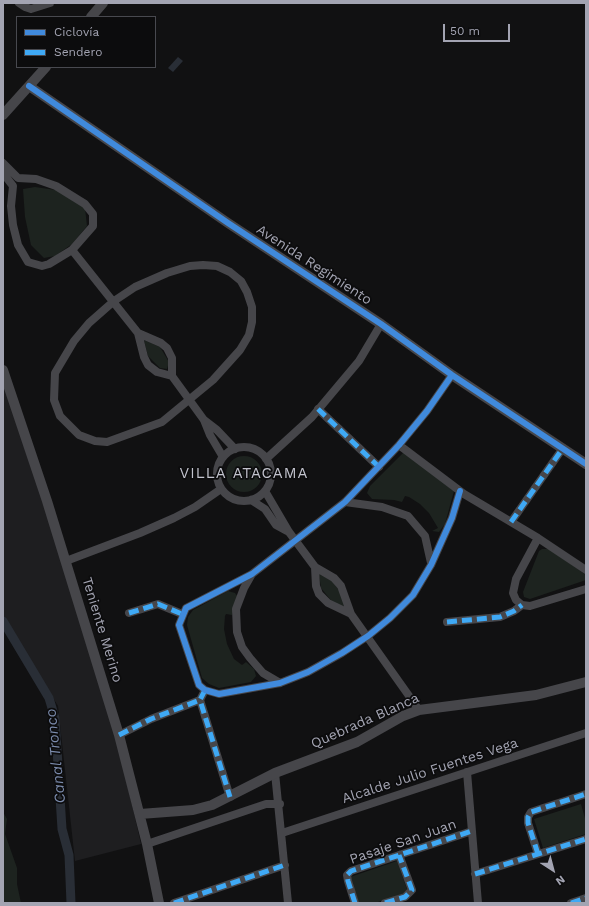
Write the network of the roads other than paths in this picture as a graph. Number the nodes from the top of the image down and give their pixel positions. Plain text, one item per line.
1 (19, 3) edge
2 (50, 3) edge
3 (103, 3) edge
4 (91, 16) edge
5 (45, 68) edge
6 (29, 86) junction
7 (3, 115) edge
8 (3, 163) edge
9 (3, 173) edge
10 (21, 179) junction
11 (13, 186) junction
12 (72, 250) junction
13 (114, 301) junction
14 (381, 324) junction
15 (138, 333) junction
16 (3, 370) edge
17 (452, 375) junction
18 (172, 376) junction
19 (190, 400) junction
20 (318, 410) junction
21 (204, 420) junction
22 (399, 445) junction
23 (563, 448) junction
24 (236, 449) junction
25 (223, 457) junction
26 (266, 459) junction
27 (586, 464) edge
28 (379, 467) junction
29 (221, 489) junction
30 (265, 491) junction
31 (460, 492) junction
32 (250, 500) junction
33 (345, 502) junction
34 (511, 522) junction
35 (289, 532) junction
36 (538, 538) junction
37 (296, 540) junction
38 (66, 561) junction
39 (432, 565) junction
40 (316, 567) junction
41 (586, 570) edge
42 (252, 574) junction
43 (586, 589) edge
44 (522, 605) junction
45 (129, 613) dead end
46 (182, 614) junction
47 (350, 614) junction
48 (447, 622) dead end
49 (368, 636) junction
50 (586, 682) edge
51 (280, 683) junction
52 (205, 690) junction
53 (200, 700) junction
54 (420, 710) junction
55 (119, 734) junction
56 (586, 734) edge
57 (466, 772) junction
58 (275, 773) junction
59 (586, 794) edge
60 (230, 797) junction
61 (280, 804) junction
62 (140, 814) junction
63 (472, 831) junction
64 (282, 833) junction
65 (586, 839) edge
66 (147, 844) junction
67 (538, 854) junction
68 (399, 855) junction
69 (285, 865) junction
70 (475, 874) junction
71 (586, 898) edge
72 (159, 903) edge
73 (174, 903) edge
74 (288, 903) edge
75 (355, 903) edge
76 (385, 903) edge
77 (478, 903) edge
78 (571, 903) edge

1 - 2 street
3 - 4 street
5 - 6 street
6 - 7 street
6 - 14 street, Avenida Regimiento
8 - 10 street
9 - 11 street
10 - 11 street
10 - 12 street
11 - 12 street
12 - 13 street
13 - 15 street
13 - 19 street
13 - 19 street
14 - 17 street, Avenida Regimiento
14 - 20 street
15 - 18 street
15 - 18 street
16 - 38 street, Teniente Merino
17 - 22 street
17 - 23 street, Avenida Regimiento
18 - 19 street
19 - 21 street
20 - 26 street
20 - 28 street
21 - 24 street
21 - 25 street
22 - 28 street
22 - 31 street
23 - 27 street, Avenida Regimiento
23 - 34 street
24 - 25 street
24 - 26 street
25 - 29 street
26 - 30 street
28 - 33 street
29 - 32 street
29 - 38 street
30 - 32 street
30 - 35 street
31 - 34 street
31 - 39 street
32 - 35 street
33 - 37 street
33 - 39 street
34 - 36 street
35 - 37 street
36 - 41 street
36 - 44 street
37 - 40 street
37 - 42 street
38 - 55 street, Teniente Merino
39 - 49 street
40 - 47 street
40 - 47 street
42 - 46 street
42 - 51 street
43 - 44 street
44 - 48 street
45 - 46 street
46 - 52 street
47 - 49 street
49 - 51 street
49 - 54 street
50 - 54 street, Quebrada Blanca
51 - 52 street
52 - 53 street
53 - 55 street
53 - 60 street
54 - 58 street, Quebrada Blanca
55 - 62 street, Teniente Merino
56 - 57 street, Alcalde Julio Fuentes Vega
57 - 63 street
57 - 64 street, Alcalde Julio Fuentes Vega
58 - 60 street, Quebrada Blanca
58 - 61 street
59 - 67 street
60 - 62 street, Quebrada Blanca
61 - 64 street
61 - 66 street
62 - 66 street, Teniente Merino
63 - 68 street, Pasaje San Juan
63 - 70 street
64 - 69 street
65 - 67 street
66 - 72 street, Teniente Merino
67 - 70 street
68 - 75 street, Pasaje San Juan
68 - 76 street
69 - 73 street
69 - 74 street
70 - 77 street
71 - 78 street

